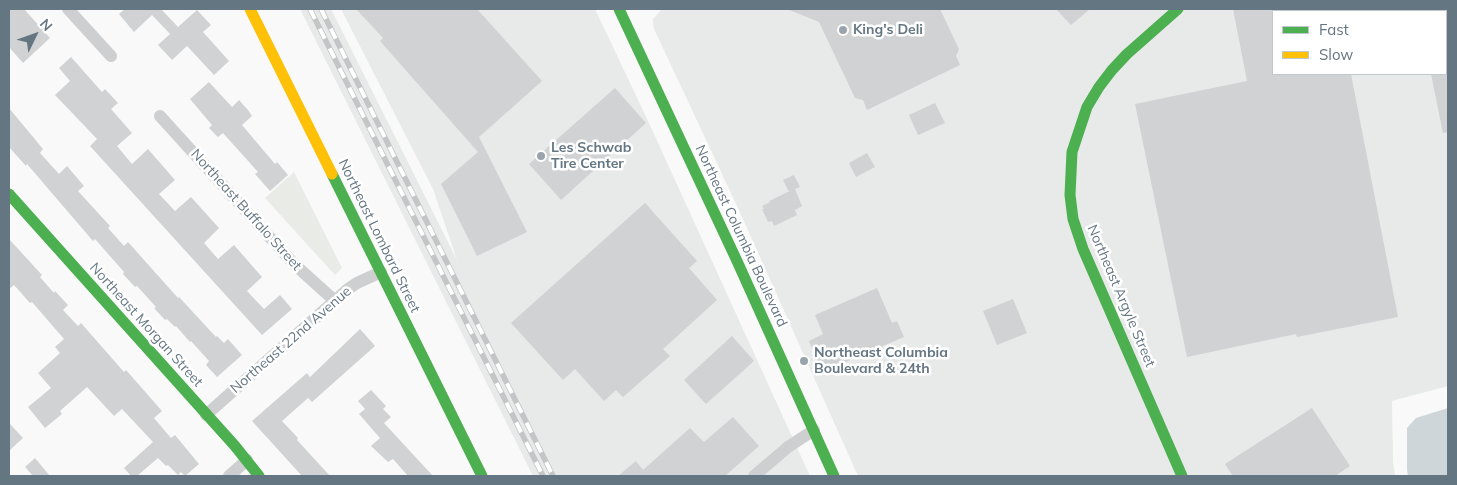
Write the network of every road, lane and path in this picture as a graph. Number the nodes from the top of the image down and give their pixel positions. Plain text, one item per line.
1 (68, 9) edge
2 (250, 9) edge
3 (621, 9) edge
4 (1178, 9) edge
5 (111, 56) dead end
6 (160, 116) dead end
7 (9, 194) edge
8 (381, 272) junction
9 (335, 301) junction
10 (206, 415) junction
11 (814, 430) junction
12 (247, 460) junction
13 (229, 476) edge
14 (259, 476) edge
15 (482, 476) edge
16 (754, 476) edge
17 (834, 476) edge
18 (1182, 476) edge

1 - 5 street
2 - 8 main road, Northeast Lombard Street
3 - 11 main road, Northeast Columbia Boulevard
4 - 18 main road, Northeast Argyle Street
6 - 9 street, Northeast Buffalo Street
7 - 10 main road, Northeast Morgan Street
8 - 9 street, Northeast 22nd Avenue
8 - 15 main road, Northeast Lombard Street
9 - 10 street, Northeast 22nd Avenue
10 - 12 main road, Northeast Morgan Street
11 - 16 street
11 - 17 main road, Northeast Columbia Boulevard
12 - 13 street
12 - 14 main road, Northeast Morgan Street

